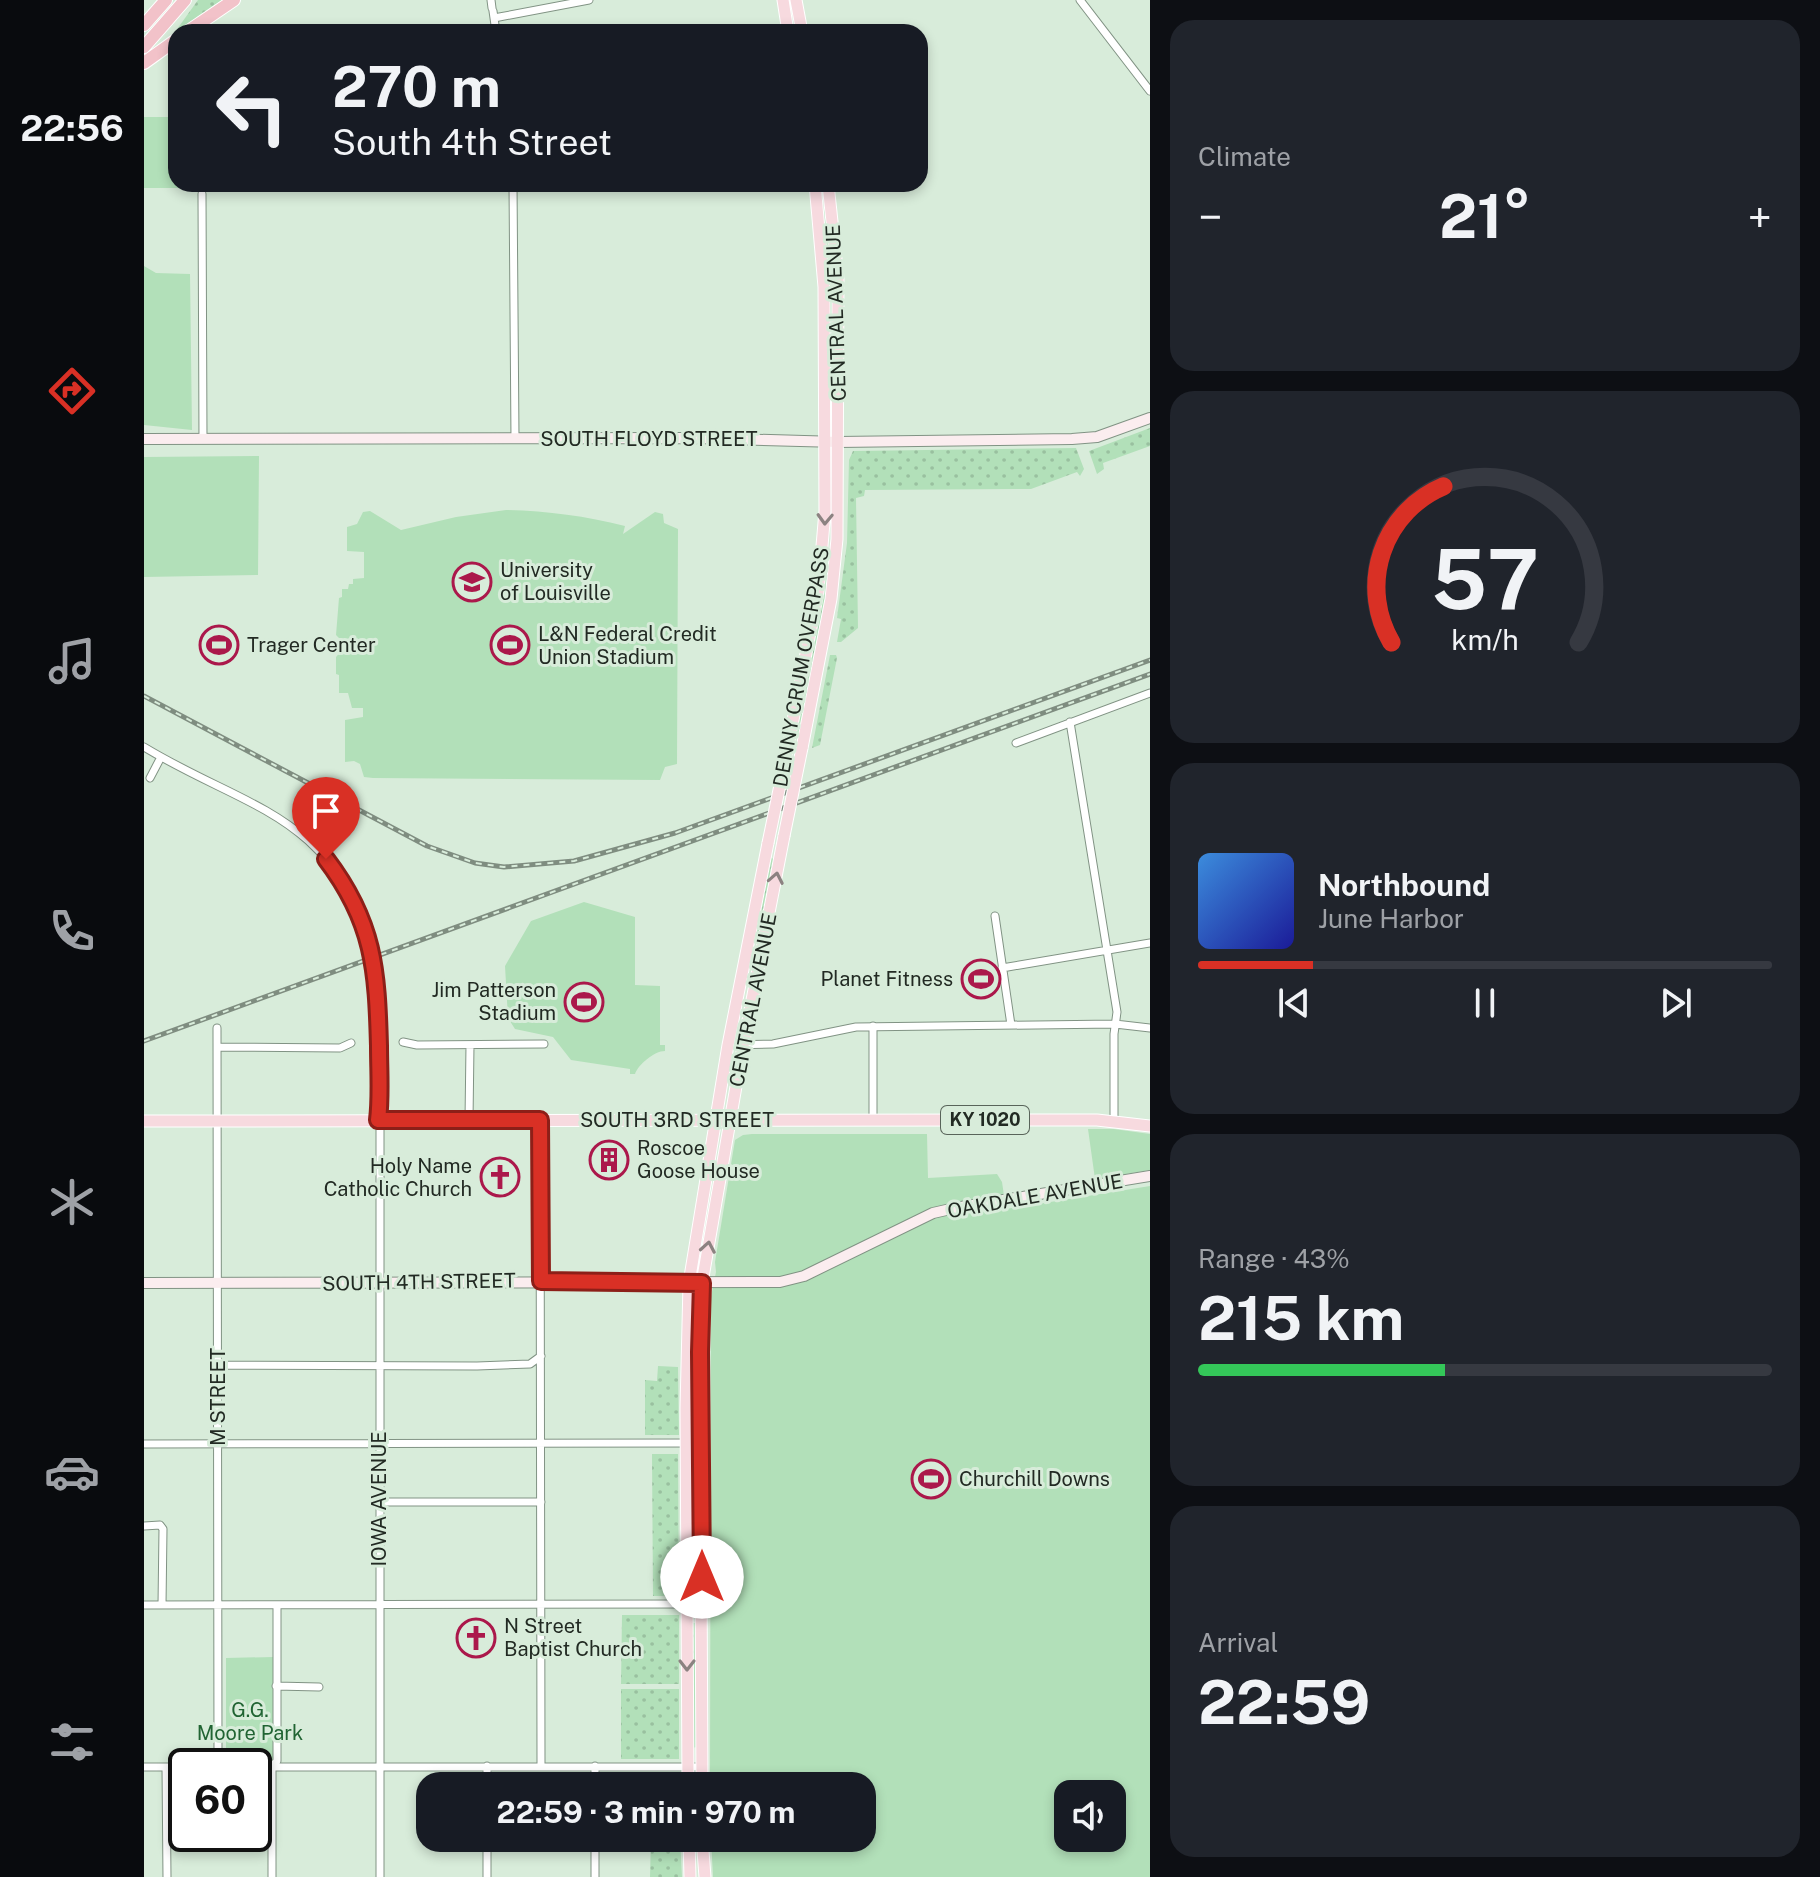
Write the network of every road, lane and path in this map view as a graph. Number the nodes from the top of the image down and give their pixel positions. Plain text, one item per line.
1 (166, 0) edge
2 (185, 0) edge
3 (234, 0) edge
4 (589, 0) edge
5 (783, 0) edge
6 (796, 0) edge
7 (1080, 0) edge
8 (492, 9) edge
9 (148, 21) edge
10 (199, 24) edge
11 (787, 24) edge
12 (800, 24) edge
13 (168, 44) edge
14 (148, 55) edge
15 (1150, 91) edge
16 (513, 192) edge
17 (816, 192) edge
18 (829, 192) edge
19 (202, 194) dead end
20 (1150, 418) edge
21 (515, 438) junction
22 (144, 439) edge
23 (203, 439) junction
24 (825, 441) junction
25 (838, 442) junction
26 (1150, 693) edge
27 (1070, 722) junction
28 (1016, 743) dead end
29 (144, 747) edge
30 (161, 757) junction
31 (150, 778) dead end
32 (784, 836) joint
33 (768, 843) joint
34 (995, 916) dead end
35 (1150, 943) edge
36 (1106, 951) junction
37 (1002, 968) junction
38 (1115, 1024) junction
39 (1011, 1025) junction
40 (873, 1026) junction
41 (217, 1028) dead end
42 (1150, 1028) edge
43 (403, 1042) dead end
44 (351, 1043) dead end
45 (544, 1044) dead end
46 (470, 1045) junction
47 (728, 1045) junction
48 (743, 1046) junction
49 (217, 1047) junction
50 (730, 1119) junction
51 (378, 1120) junction
52 (469, 1120) junction
53 (540, 1120) junction
54 (715, 1120) junction
55 (873, 1120) junction
56 (144, 1121) edge
57 (217, 1121) junction
58 (1114, 1121) junction
59 (1150, 1126) edge
60 (1150, 1176) edge
61 (541, 1281) junction
62 (790, 1281) joint
63 (379, 1282) junction
64 (144, 1283) edge
65 (218, 1283) junction
66 (689, 1283) junction
67 (702, 1283) junction
68 (541, 1356) junction
69 (217, 1365) junction
70 (378, 1365) junction
71 (379, 1443) junction
72 (540, 1443) junction
73 (686, 1443) junction
74 (701, 1443) junction
75 (144, 1444) edge
76 (218, 1444) junction
77 (379, 1502) junction
78 (541, 1502) junction
79 (144, 1526) edge
80 (379, 1604) junction
81 (541, 1604) junction
82 (687, 1604) junction
83 (702, 1604) junction
84 (144, 1605) edge
85 (162, 1605) junction
86 (218, 1605) junction
87 (277, 1605) junction
88 (276, 1686) junction
89 (319, 1687) dead end
90 (218, 1748) edge
91 (272, 1766) joint
92 (380, 1766) junction
93 (487, 1766) junction
94 (541, 1766) junction
95 (595, 1766) junction
96 (687, 1766) junction
97 (144, 1767) edge
98 (166, 1767) joint
99 (702, 1767) junction
100 (487, 1772) edge
101 (595, 1772) edge
102 (687, 1772) edge
103 (702, 1772) edge
104 (272, 1852) edge
105 (487, 1852) edge
106 (595, 1852) edge
107 (689, 1852) edge
108 (703, 1852) edge
109 (167, 1877) edge
110 (272, 1877) edge
111 (380, 1877) edge
112 (487, 1877) edge
113 (595, 1877) edge
114 (690, 1877) edge
115 (705, 1877) edge

1 - 9 highway
2 - 14 highway
3 - 10 highway
4 - 8 street
5 - 11 main road
6 - 12 main road
7 - 15 street
13 - 14 highway
16 - 21 street
17 - 24 main road, CENTRAL AVENUE
18 - 25 main road, CENTRAL AVENUE
19 - 23 street
20 - 25 main road, SOUTH FLOYD STREET
21 - 23 main road, SOUTH FLOYD STREET
21 - 24 main road, SOUTH FLOYD STREET
22 - 23 main road, SOUTH FLOYD STREET
24 - 25 main road, SOUTH FLOYD STREET
24 -> 33 main road, DENNY CRUM OVERPASS, bridge
25 - 32 main road, DENNY CRUM OVERPASS, bridge
26 - 27 street
27 - 28 street
27 - 36 street
29 - 30 street, IOWA AVENUE
30 - 31 street
30 - 51 street, IOWA AVENUE, bridge
48 -> 32 main road, CENTRAL AVENUE
33 - 47 main road, CENTRAL AVENUE
34 - 37 street
35 - 36 street
36 - 37 street
36 - 38 street
37 - 39 street
38 - 39 street
38 - 42 street
38 - 58 street
39 - 40 street
40 - 48 street
40 - 55 street
41 - 49 street, M STREET
43 - 46 street
44 - 49 street
45 - 46 street
46 - 52 street
47 - 48 street
47 - 54 main road, CENTRAL AVENUE
48 - 50 main road, CENTRAL AVENUE
49 - 57 street, M STREET
50 - 54 main road, SOUTH 3RD STREET / KY 1020
50 - 55 main road, SOUTH 3RD STREET / KY 1020
67 -> 50 main road, CENTRAL AVENUE
51 - 52 main road, SOUTH 3RD STREET / KY 1020
51 - 57 main road, SOUTH 3RD STREET / KY 1020
51 - 63 street, IOWA AVENUE
52 - 53 main road, SOUTH 3RD STREET / KY 1020
53 - 54 main road, SOUTH 3RD STREET / KY 1020
53 - 61 street
54 - 66 main road, CENTRAL AVENUE
55 - 58 main road, SOUTH 3RD STREET / KY 1020
56 - 57 main road, SOUTH 3RD STREET / KY 1020
57 - 65 street, M STREET
58 - 59 main road, KY 1020
60 - 62 main road, OAKDALE AVENUE
61 - 63 main road, SOUTH 4TH STREET
61 - 66 main road, SOUTH 4TH STREET
61 - 68 street
62 - 67 main road, SOUTH 4TH STREET
63 - 65 main road, SOUTH 4TH STREET
63 - 70 street, IOWA AVENUE
64 - 65 main road, SOUTH 4TH STREET
65 - 69 street, M STREET
66 - 67 main road, SOUTH 4TH STREET
66 - 73 main road, CENTRAL AVENUE
67 - 74 main road, CENTRAL AVENUE
68 - 70 street
68 - 72 street
69 - 70 street
69 - 76 street, M STREET
70 - 71 street, IOWA AVENUE
71 - 72 street
71 - 76 street
71 - 77 street, IOWA AVENUE
72 - 73 street
72 - 78 street
73 - 74 street
73 - 82 main road, CENTRAL AVENUE
74 - 83 main road, CENTRAL AVENUE
75 - 76 street
76 - 86 street, M STREET
77 - 78 street
77 - 80 street, IOWA AVENUE
78 - 81 street
79 - 85 street
80 - 81 street
80 - 87 street
80 - 92 street, IOWA AVENUE
81 - 82 street
81 - 94 street
82 - 83 street
82 -> 96 main road, CENTRAL AVENUE
83 - 99 main road, CENTRAL AVENUE
84 - 85 street
85 - 86 street
86 - 87 street
86 - 90 street, M STREET
87 - 88 street
88 - 89 street
88 - 91 street
91 - 92 street
92 - 93 street
92 - 111 street, IOWA AVENUE
93 - 94 street
93 - 100 street
94 - 95 street
95 - 96 street
95 - 101 street
96 - 99 street
96 - 102 main road, CENTRAL AVENUE
97 - 98 street
98 - 109 street
99 - 103 main road, CENTRAL AVENUE
104 - 110 street
105 - 112 street
106 - 113 street
107 - 114 main road
108 - 115 main road

